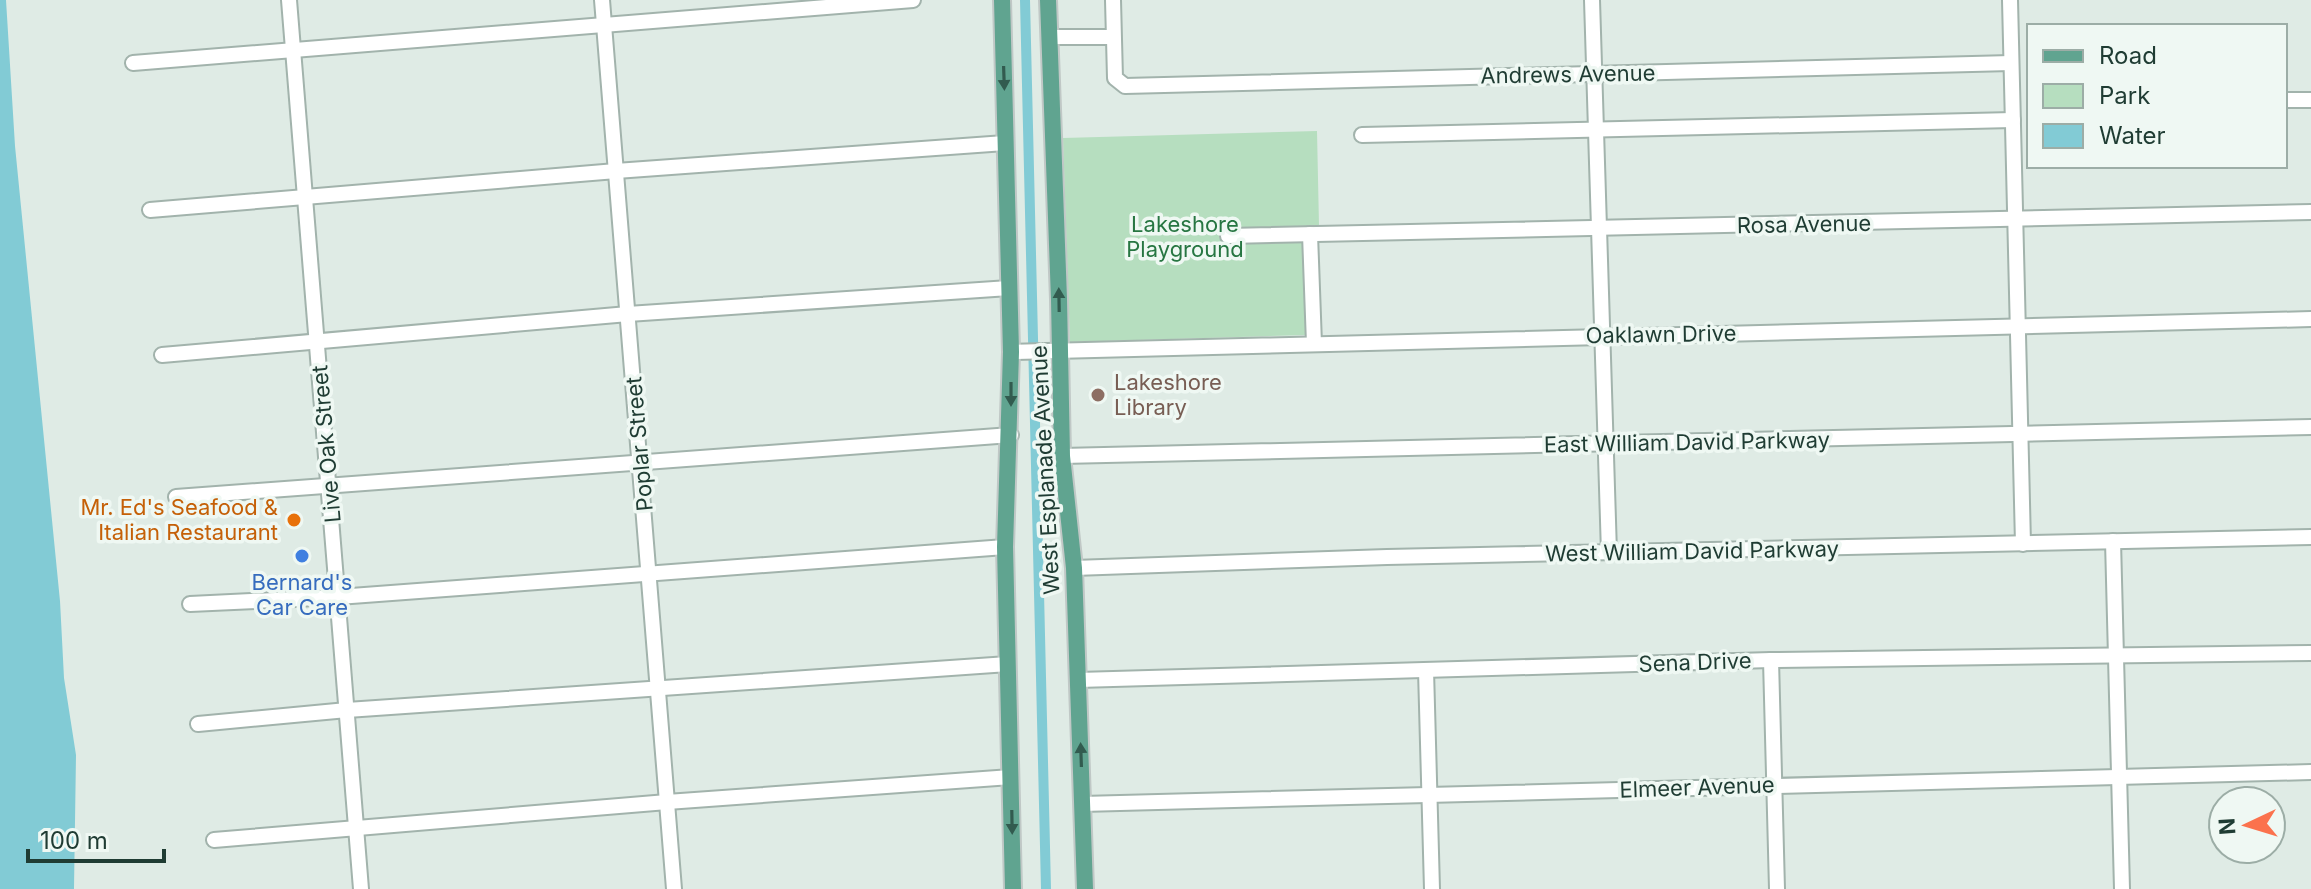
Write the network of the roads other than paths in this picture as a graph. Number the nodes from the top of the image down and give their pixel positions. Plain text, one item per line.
1 (289, 0) edge
2 (602, 0) edge
3 (913, 0) edge
4 (1002, 0) edge
5 (1048, 0) edge
6 (1113, 0) edge
7 (1592, 0) edge
8 (2010, 0) edge
9 (604, 25) junction
10 (1049, 37) junction
11 (1112, 37) junction
12 (294, 49) junction
13 (133, 63) dead end
14 (2011, 63) junction
15 (1594, 73) junction
16 (2287, 100) edge
17 (2311, 100) edge
18 (2027, 108) edge
19 (2013, 114) junction
20 (1595, 131) junction
21 (1362, 135) dead end
22 (1005, 143) junction
23 (616, 171) junction
24 (305, 197) junction
25 (150, 210) dead end
26 (2311, 212) edge
27 (2015, 219) junction
28 (1597, 229) junction
29 (1303, 234) junction
30 (1228, 236) dead end
31 (1009, 288) junction
32 (628, 314) junction
33 (2311, 319) edge
34 (2018, 326) junction
35 (1601, 336) junction
36 (317, 342) junction
37 (1314, 344) junction
38 (1054, 350) junction
39 (1016, 352) junction
40 (162, 355) dead end
41 (2311, 427) edge
42 (2020, 434) junction
43 (1011, 435) junction
44 (1605, 444) junction
45 (1062, 456) junction
46 (641, 462) junction
47 (329, 484) junction
48 (176, 497) dead end
49 (2311, 537) edge
50 (2113, 541) junction
51 (2023, 544) junction
52 (1005, 547) junction
53 (1609, 553) junction
54 (1074, 568) junction
55 (650, 573) junction
56 (338, 597) junction
57 (190, 604) dead end
58 (2311, 653) edge
59 (2116, 657) junction
60 (1771, 660) junction
61 (1008, 664) junction
62 (1426, 670) junction
63 (1078, 680) junction
64 (659, 688) junction
65 (347, 710) junction
66 (198, 724) dead end
67 (2311, 772) edge
68 (1011, 777) junction
69 (2119, 777) junction
70 (1775, 785) junction
71 (1430, 795) junction
72 (667, 802) junction
73 (1082, 804) junction
74 (356, 827) junction
75 (214, 840) dead end
76 (361, 889) edge
77 (674, 889) edge
78 (1013, 889) edge
79 (1085, 889) edge
80 (1432, 889) edge
81 (1777, 889) edge
82 (2122, 889) edge

1 - 12 street, Live Oak Street
2 - 9 street, Poplar Street
3 - 9 street
4 -> 22 main road, West Esplanade Avenue
5 - 10 main road, West Esplanade Avenue
6 - 11 street
7 - 15 street
8 - 14 street
9 - 12 street
9 - 23 street, Poplar Street
10 - 11 street
38 -> 10 main road, West Esplanade Avenue
11 - 15 street, Andrews Avenue
12 - 13 street
12 - 24 street, Live Oak Street
14 - 15 street, Andrews Avenue
14 - 19 street
15 - 20 street
16 - 17 street
18 - 19 street
19 - 20 street
19 - 27 street
20 - 21 street
20 - 28 street
22 - 23 street
22 - 31 main road, West Esplanade Avenue
23 - 24 street
23 - 32 street, Poplar Street
24 - 25 street
24 - 36 street, Live Oak Street
26 - 27 street, Rosa Avenue
27 - 28 street, Rosa Avenue
27 - 34 street
28 - 29 street, Rosa Avenue
28 - 35 street
29 - 30 street, Rosa Avenue
29 - 37 street
31 - 32 street
31 - 39 main road, West Esplanade Avenue
32 - 36 street
32 - 46 street, Poplar Street
33 - 34 street, Oaklawn Drive
34 - 35 street, Oaklawn Drive
34 - 42 street
35 - 37 street, Oaklawn Drive
35 - 44 street
36 - 40 street
36 - 47 street, Live Oak Street
37 - 38 street, Oaklawn Drive
38 - 39 street, Oaklawn Drive
38 - 45 main road, West Esplanade Avenue
39 -> 43 main road, West Esplanade Avenue
41 - 42 street, East William David Parkway
42 - 44 street, East William David Parkway
42 - 51 street
43 - 46 street
43 - 52 main road, West Esplanade Avenue
44 - 45 street, East William David Parkway
44 - 53 street
45 - 54 main road, West Esplanade Avenue
46 - 47 street
46 - 55 street, Poplar Street
47 - 48 street
47 - 56 street, Live Oak Street
49 - 50 street, West William David Parkway
50 - 51 street, West William David Parkway
50 - 59 street
51 - 53 street, West William David Parkway
52 - 55 street
52 - 61 main road, West Esplanade Avenue
53 - 54 street, West William David Parkway
54 - 63 main road, West Esplanade Avenue
55 - 56 street
55 - 64 street, Poplar Street
56 - 57 street
56 - 65 street, Live Oak Street
58 - 59 street, Sena Drive
59 - 60 street, Sena Drive
59 - 69 street
60 - 62 street, Sena Drive
60 - 70 street
61 - 64 street
61 - 68 main road, West Esplanade Avenue
62 - 63 street, Sena Drive
62 - 71 street
73 -> 63 main road, West Esplanade Avenue
64 - 65 street
64 - 72 street, Poplar Street
65 - 66 street
65 - 74 street, Live Oak Street
67 - 69 street, Elmeer Avenue
68 - 72 street
68 -> 78 main road, West Esplanade Avenue
69 - 70 street, Elmeer Avenue
69 - 82 street
70 - 71 street, Elmeer Avenue
70 - 81 street
71 - 73 street, Elmeer Avenue
71 - 80 street
72 - 74 street
72 - 77 street, Poplar Street
73 - 79 main road, West Esplanade Avenue
74 - 75 street
74 - 76 street, Live Oak Street

